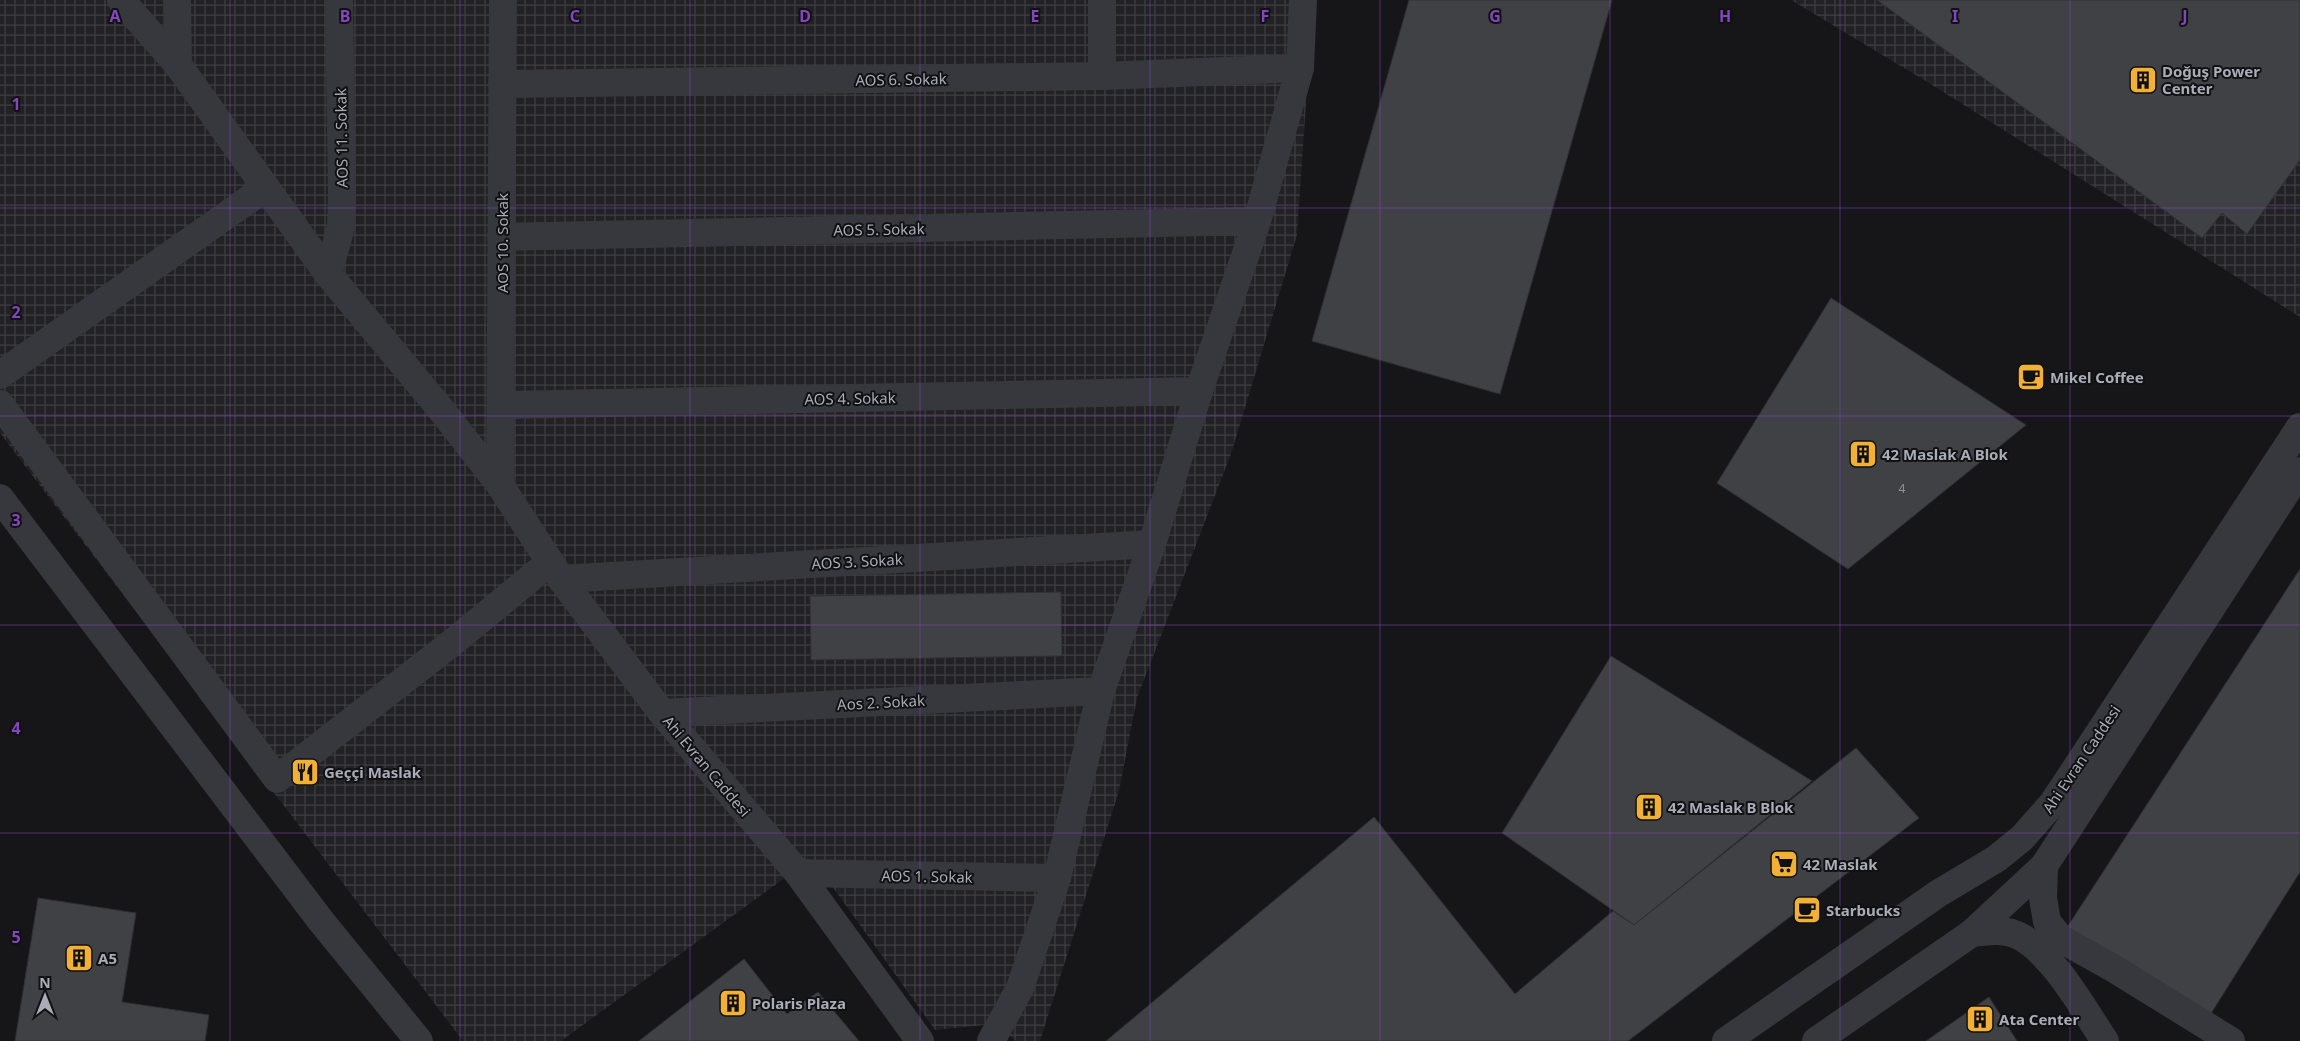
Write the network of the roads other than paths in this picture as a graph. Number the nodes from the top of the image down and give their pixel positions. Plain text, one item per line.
1 (121, 0) edge
2 (178, 0) edge
3 (339, 0) edge
4 (503, 0) edge
5 (1102, 0) edge
6 (1303, 0) edge
7 (178, 65) junction
8 (1300, 68) junction
9 (1102, 76) junction
10 (502, 84) junction
11 (264, 188) junction
12 (1257, 221) junction
13 (501, 237) junction
14 (328, 274) junction
15 (0, 375) edge
16 (1199, 391) junction
17 (0, 404) edge
18 (502, 405) junction
19 (2300, 427) edge
20 (2300, 471) edge
21 (500, 486) junction
22 (0, 498) edge
23 (1152, 544) junction
24 (556, 570) junction
25 (1101, 691) junction
26 (662, 713) junction
27 (2044, 866) junction
28 (798, 873) junction
29 (1056, 878) junction
30 (1972, 933) junction
31 (418, 1041) edge
32 (920, 1041) edge
33 (990, 1041) edge
34 (1726, 1041) edge
35 (1816, 1041) edge
36 (2105, 1041) edge
37 (2231, 1041) edge

1 - 7 street, Ahi Evran Caddesi
2 - 7 street
3 - 14 street, AOS 11. Sokak
4 - 10 street, AOS 10. Sokak
5 - 9 street
6 - 8 street
7 - 11 street, Ahi Evran Caddesi
8 - 9 street, AOS 6. Sokak
8 - 12 street
9 - 10 street, AOS 6. Sokak
10 - 13 street, AOS 10. Sokak
11 - 14 street, Ahi Evran Caddesi
11 - 15 street
12 - 13 street, AOS 5. Sokak
12 - 16 street
13 - 18 street, AOS 10. Sokak
14 - 21 street, Ahi Evran Caddesi
16 - 18 street, AOS 4. Sokak
16 - 23 street
17 - 24 street
18 - 21 street, AOS 10. Sokak
19 - 34 street, Ahi Evran Caddesi
20 - 27 street, Ahi Evran Caddesi
21 - 24 street, Ahi Evran Caddesi
22 - 31 street
23 - 24 street, AOS 3. Sokak
23 - 25 street
24 - 26 street, Ahi Evran Caddesi
25 - 26 street, Aos 2. Sokak
25 - 29 street
26 - 28 street, Ahi Evran Caddesi
27 - 30 street, Ahi Evran Caddesi
27 - 37 street
28 - 29 street, AOS 1. Sokak
28 - 32 street, Ahi Evran Caddesi
29 - 33 street
30 - 35 street, Ahi Evran Caddesi
30 - 36 street

